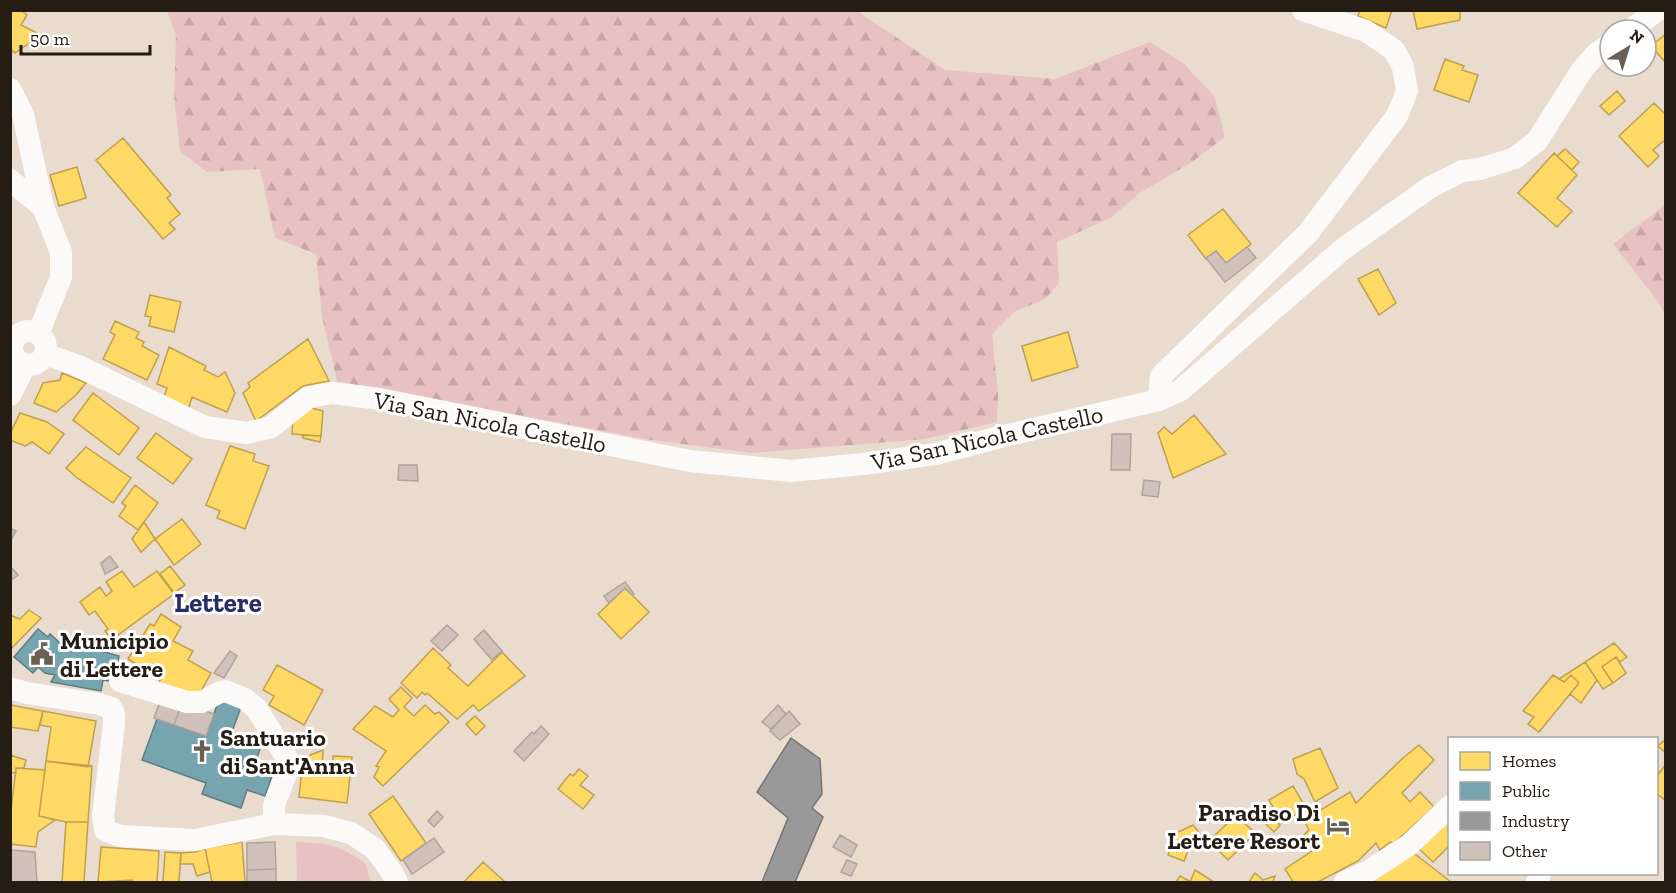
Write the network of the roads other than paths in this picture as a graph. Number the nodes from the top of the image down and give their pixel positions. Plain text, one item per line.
1 (1303, 10) edge
2 (1598, 52) edge
3 (10, 89) edge
4 (10, 180) edge
5 (43, 207) junction
6 (13, 338) edge
7 (36, 351) junction
8 (10, 395) edge
9 (1159, 400) junction
10 (120, 681) dead end
11 (10, 688) edge
12 (1448, 807) edge
13 (274, 825) junction
14 (397, 882) edge
15 (1345, 882) edge

1 - 9 street
2 - 9 street, Via San Nicola Castello
3 - 5 street
4 - 5 street
5 - 7 street
6 - 7 street
7 - 8 street
7 - 9 street, Via San Nicola Castello
10 - 13 street
11 - 13 street
12 - 15 street
13 - 14 street

